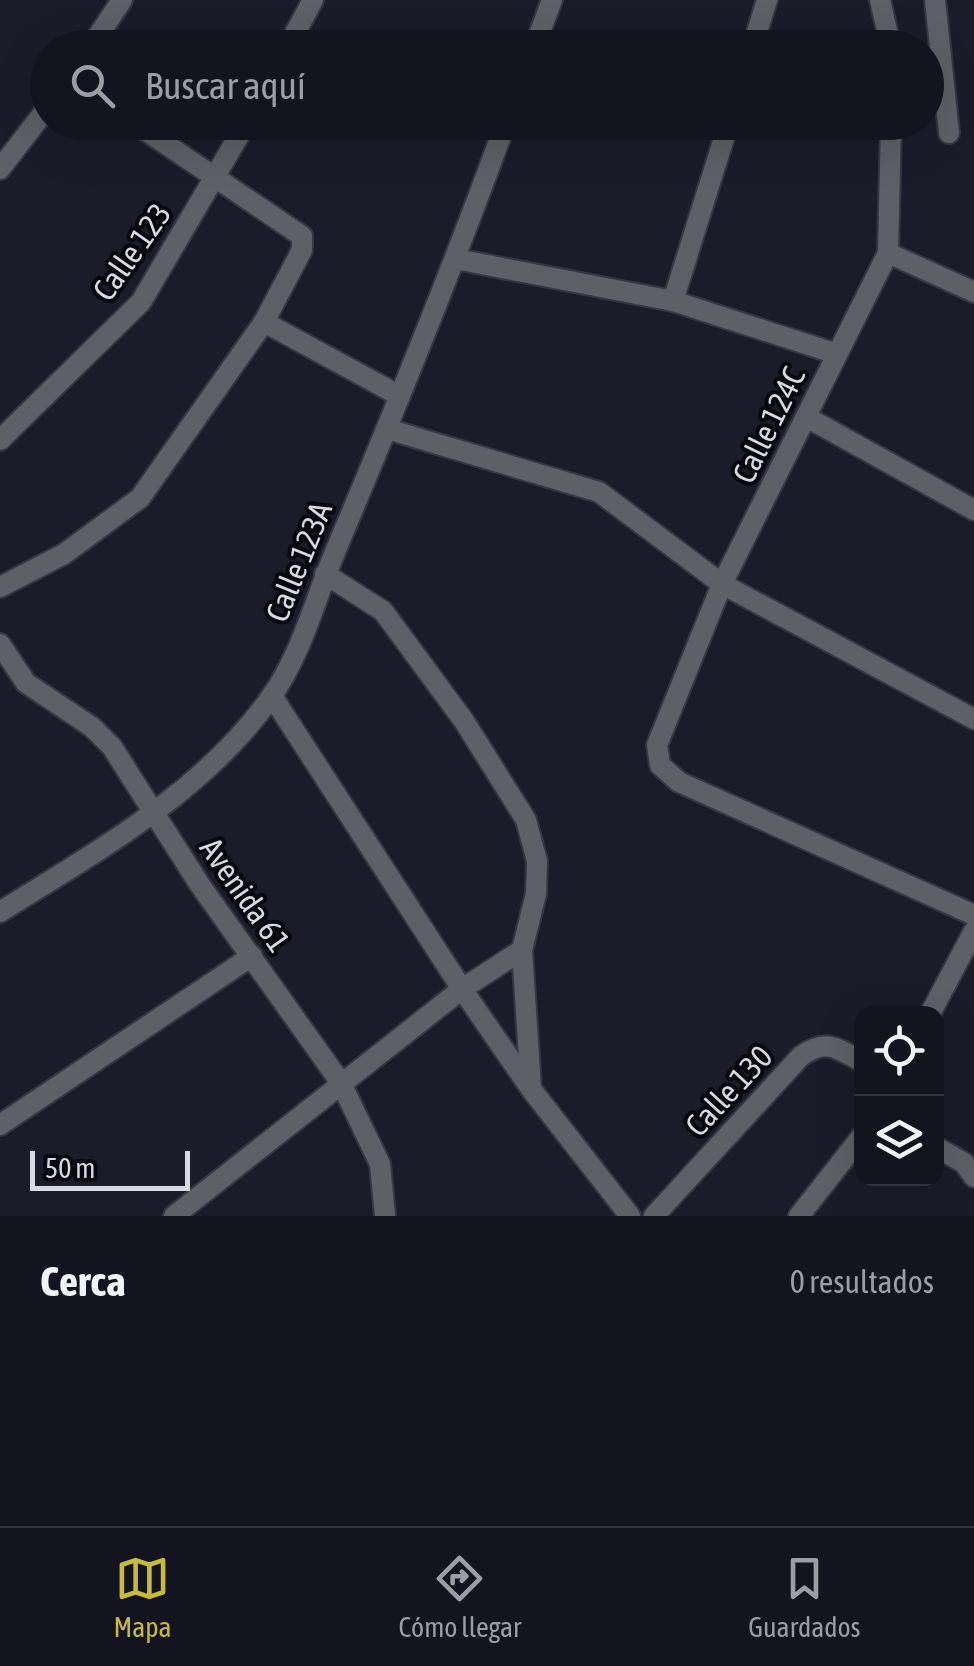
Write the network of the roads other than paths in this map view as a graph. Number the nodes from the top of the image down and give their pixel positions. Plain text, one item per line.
1 (122, 0) edge
2 (313, 0) edge
3 (552, 0) edge
4 (766, 0) edge
5 (880, 0) edge
6 (935, 0) edge
7 (102, 30) edge
8 (297, 30) edge
9 (541, 30) edge
10 (757, 30) edge
11 (887, 30) edge
12 (938, 30) edge
13 (944, 80) edge
14 (30, 131) edge
15 (950, 133) dead end
16 (159, 140) edge
17 (237, 140) edge
18 (499, 140) edge
19 (722, 140) edge
20 (891, 140) edge
21 (0, 169) edge
22 (216, 180) junction
23 (888, 253) junction
24 (456, 259) junction
25 (974, 292) edge
26 (673, 301) junction
27 (264, 322) junction
28 (837, 354) junction
29 (400, 396) junction
30 (808, 418) junction
31 (387, 429) junction
32 (0, 440) edge
33 (974, 510) edge
34 (325, 574) junction
35 (722, 584) junction
36 (0, 587) edge
37 (0, 644) edge
38 (272, 696) junction
39 (974, 719) edge
40 (154, 814) junction
41 (0, 912) edge
42 (974, 916) edge
43 (974, 930) edge
44 (522, 950) junction
45 (252, 956) junction
46 (462, 989) junction
47 (934, 1006) edge
48 (854, 1057) edge
49 (341, 1084) junction
50 (532, 1089) junction
51 (0, 1125) edge
52 (854, 1146) edge
53 (944, 1151) edge
54 (974, 1177) edge
55 (174, 1216) edge
56 (386, 1216) edge
57 (630, 1216) edge
58 (654, 1216) edge
59 (800, 1216) edge

1 - 7 street
2 - 8 street
3 - 9 street
4 - 10 street
5 - 11 street
6 - 12 street
13 - 15 street
14 - 21 street
16 - 22 street
17 - 22 street, Calle 123
18 - 24 street, Calle 123A
19 - 26 street
20 - 23 street, Calle 124C
22 - 27 street
22 - 32 street, Calle 123
23 - 25 street
23 - 28 street, Calle 124C
24 - 26 street
24 - 29 street, Calle 123A
26 - 28 street
27 - 29 street
27 - 36 street
28 - 30 street, Calle 124C
29 - 31 street, Calle 123A
30 - 33 street
30 - 35 street, Calle 124C
31 - 34 street, Calle 123A
31 - 35 street
34 - 38 street, Calle 123A
34 - 44 street
35 - 39 street
35 - 42 street, Calle 124C
37 - 40 street, Avenida 61
38 - 40 street, Calle 123A
38 - 46 street
40 - 41 street, Calle 123A
40 - 45 street, Avenida 61
43 - 47 street
44 - 46 street
44 - 50 street
45 - 49 street, Avenida 61
45 - 51 street
46 - 49 street
46 - 50 street
48 - 58 street, Calle 130
49 - 55 street
49 - 56 street, Avenida 61
50 - 57 street
52 - 59 street
53 - 54 street

